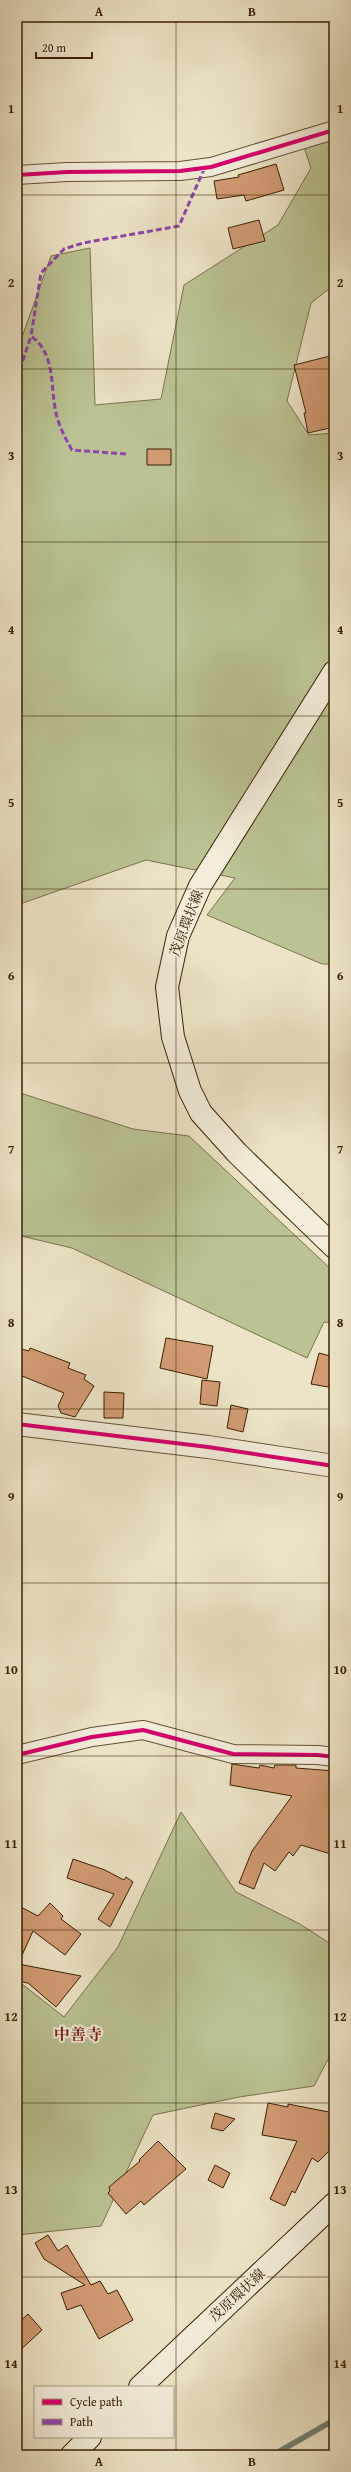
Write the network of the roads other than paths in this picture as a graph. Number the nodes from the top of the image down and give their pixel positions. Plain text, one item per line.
1 (334, 130) edge
2 (17, 175) edge
3 (334, 672) edge
4 (334, 1247) edge
5 (17, 1424) edge
6 (334, 1466) edge
7 (17, 1755) edge
8 (334, 1757) edge
9 (334, 2204) edge
10 (141, 2386) edge
11 (89, 2438) edge
12 (72, 2455) edge

1 - 2 street
3 - 4 main road, 茂原環状線
5 - 6 main road
7 - 8 street
9 - 10 main road, 茂原環状線
11 - 12 main road

